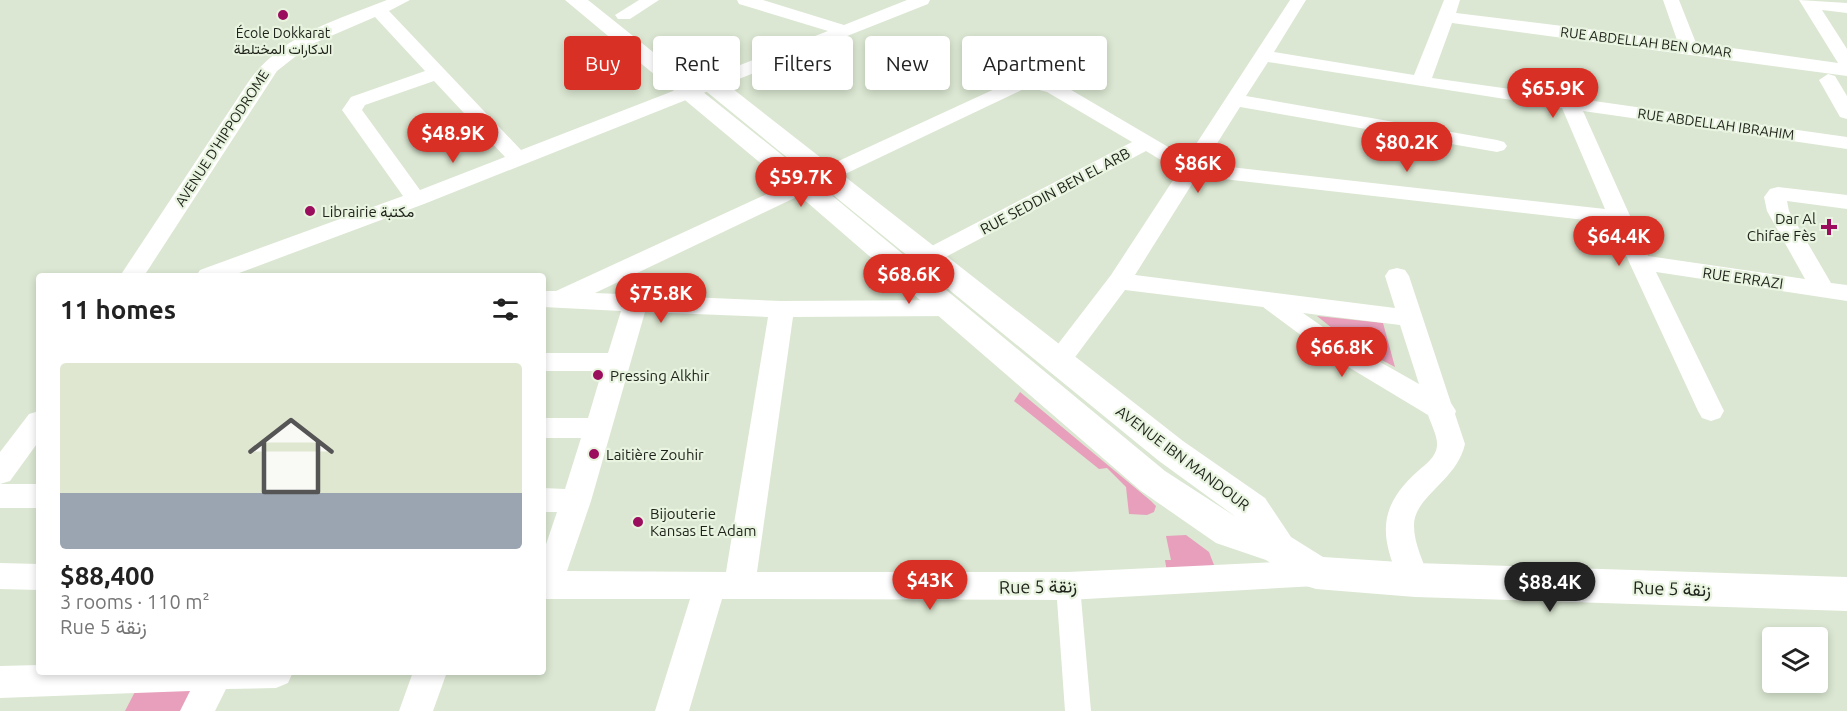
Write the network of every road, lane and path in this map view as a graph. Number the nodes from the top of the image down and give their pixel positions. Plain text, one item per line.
1 (402, 0) edge
2 (575, 0) edge
3 (651, 0) edge
4 (745, 0) edge
5 (922, 0) edge
6 (1298, 0) edge
7 (1671, 0) edge
8 (1808, 2) edge
9 (614, 7) edge
10 (1449, 8) edge
11 (1847, 8) edge
12 (378, 10) junction
13 (843, 30) junction
14 (653, 44) edge
15 (1689, 47) junction
16 (653, 55) edge
17 (1264, 56) junction
18 (1847, 63) edge
19 (1847, 70) edge
20 (740, 71) edge
21 (438, 73) junction
22 (1828, 80) dead end
23 (1421, 82) junction
24 (691, 90) edge
25 (703, 90) edge
26 (1235, 100) junction
27 (1570, 103) junction
28 (1847, 113) edge
29 (1148, 142) junction
30 (1847, 143) edge
31 (1497, 146) dead end
32 (518, 159) junction
33 (1191, 169) junction
34 (814, 179) junction
35 (416, 199) junction
36 (1847, 202) edge
37 (1618, 217) junction
38 (930, 256) junction
39 (1639, 262) junction
40 (134, 273) edge
41 (216, 273) edge
42 (1397, 276) dead end
43 (1119, 281) junction
44 (1823, 289) junction
45 (1847, 293) edge
46 (552, 299) edge
47 (636, 301) junction
48 (1270, 302) junction
49 (950, 308) junction
50 (781, 309) junction
51 (1410, 318) junction
52 (1058, 361) junction
53 (546, 362) edge
54 (619, 362) junction
55 (1443, 411) junction
56 (1712, 411) dead end
57 (36, 428) edge
58 (546, 428) edge
59 (598, 429) junction
60 (0, 473) edge
61 (0, 496) edge
62 (36, 496) edge
63 (546, 500) edge
64 (576, 501) junction
65 (1278, 548) junction
66 (1316, 573) junction
67 (0, 576) edge
68 (36, 577) edge
69 (1415, 580) junction
70 (546, 582) edge
71 (546, 585) edge
72 (1068, 586) junction
73 (724, 587) junction
74 (1847, 594) edge
75 (169, 675) edge
76 (216, 675) edge
77 (429, 675) edge
78 (0, 682) edge
79 (197, 711) edge
80 (417, 711) edge
81 (672, 711) edge
82 (1078, 711) edge

1 - 12 street, AVENUE D'HIPPODROME
2 - 16 street, AVENUE IBN MANDOUR
3 - 9 street
4 - 13 street
5 - 13 street
6 - 17 street
7 - 15 street
8 - 11 street
8 - 18 street
9 - 14 street, AVENUE IBN MANDOUR
10 - 15 street, RUE ABDELLAH BEN OMAR
10 - 23 street
12 - 21 street
12 - 40 street, AVENUE D'HIPPODROME
13 - 20 street
15 - 19 street, RUE ABDELLAH BEN OMAR
17 - 23 street, RUE ABDELLAH IBRAHIM
17 - 26 street
21 - 32 street
21 - 35 street
22 - 28 street
23 - 27 street, RUE ABDELLAH IBRAHIM
24 - 32 street
25 - 34 street, AVENUE IBN MANDOUR
26 - 31 street
26 - 33 street
27 - 30 street, RUE ABDELLAH IBRAHIM
27 - 37 street
29 - 33 street
29 - 34 street
29 - 38 street, RUE SEDDIN BEN EL ARB
32 - 35 street
33 - 37 street
33 - 43 street
34 - 38 street, AVENUE IBN MANDOUR
34 - 46 street
34 - 49 street, AVENUE IBN MANDOUR
35 - 41 street
36 - 44 street
37 - 39 street
38 - 52 street, AVENUE IBN MANDOUR
39 - 44 street, RUE ERRAZI
39 - 56 street
42 - 51 street
43 - 48 street
43 - 52 street
44 - 45 street, RUE ERRAZI
46 - 47 street
47 - 50 street
47 - 54 street
48 - 51 street
48 - 55 street
49 - 50 street
49 - 65 street, AVENUE IBN MANDOUR
50 - 73 street
51 - 55 street
52 - 65 street, AVENUE IBN MANDOUR
53 - 54 street
54 - 59 street
55 - 69 street
57 - 60 street
58 - 59 street
59 - 64 street
61 - 62 street
63 - 64 street
64 - 70 street
65 - 66 street, Rue 5 زنقة
66 - 69 street, Rue 5 زنقة
66 - 72 street, Rue 5 زنقة
67 - 68 street
69 - 74 street, Rue 5 زنقة
71 - 73 street, Rue 5 زنقة
72 - 73 street, Rue 5 زنقة
72 - 82 street
73 - 81 street
75 - 78 street
76 - 79 street
77 - 80 street

